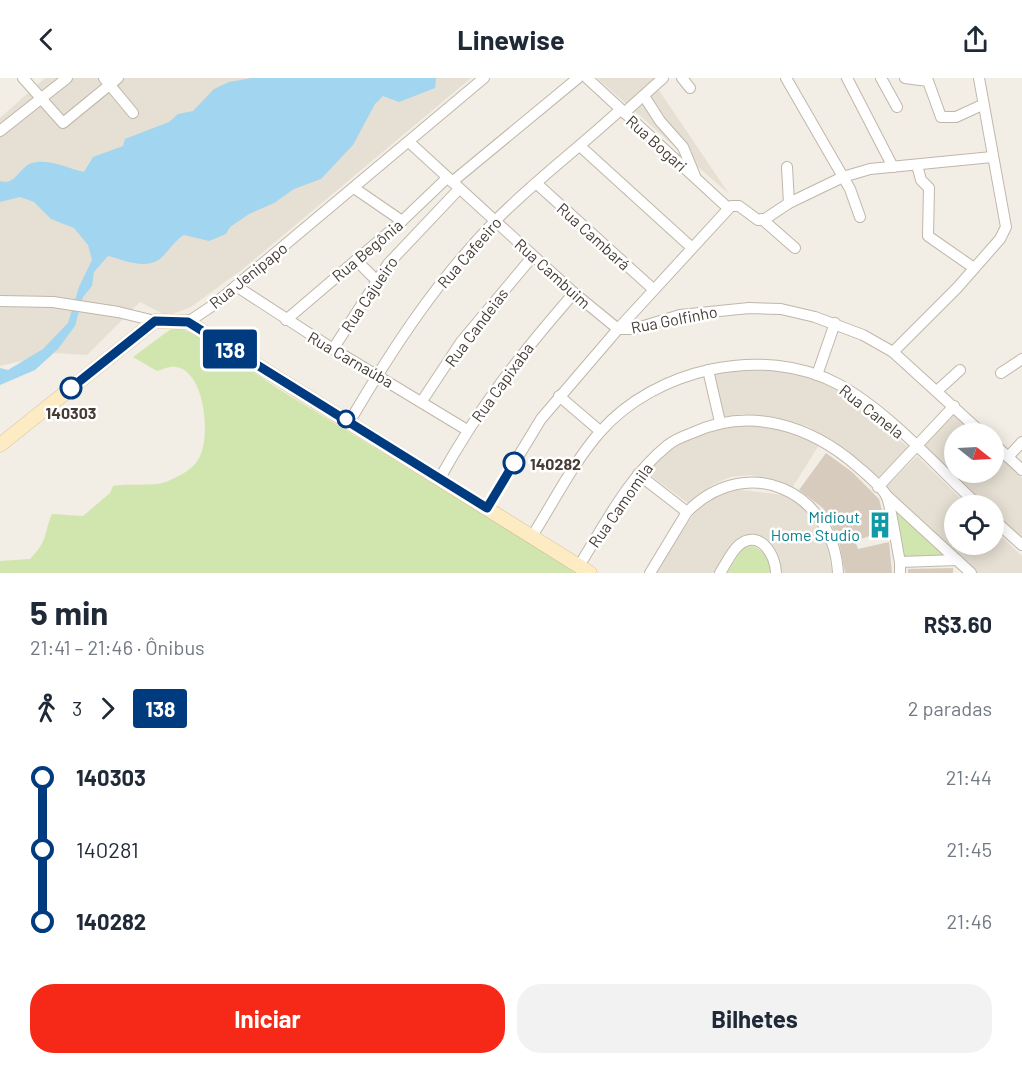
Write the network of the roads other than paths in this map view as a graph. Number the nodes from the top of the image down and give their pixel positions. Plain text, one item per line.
1 (23, 78) edge
2 (67, 78) edge
3 (483, 78) edge
4 (578, 78) edge
5 (587, 78) edge
6 (663, 78) edge
7 (682, 78) edge
8 (786, 78) edge
9 (847, 78) edge
10 (881, 78) edge
11 (905, 78) edge
12 (979, 78) edge
13 (111, 80) edge
14 (690, 88) dead end
15 (644, 96) junction
16 (40, 99) junction
17 (982, 105) junction
18 (897, 107) dead end
19 (622, 112) junction
20 (133, 113) dead end
21 (0, 131) edge
22 (409, 142) junction
23 (581, 147) junction
24 (992, 157) junction
25 (917, 165) junction
26 (788, 167) dead end
27 (893, 167) junction
28 (843, 177) junction
29 (696, 178) junction
30 (452, 183) junction
31 (536, 183) junction
32 (354, 188) junction
33 (789, 203) junction
34 (728, 208) junction
35 (860, 217) dead end
36 (766, 219) junction
37 (402, 221) junction
38 (495, 221) junction
39 (691, 247) junction
40 (795, 248) dead end
41 (533, 256) junction
42 (356, 260) junction
43 (974, 268) junction
44 (376, 280) junction
45 (236, 286) junction
46 (652, 289) junction
47 (574, 293) junction
48 (1, 300) edge
49 (286, 320) junction
50 (155, 321) junction
51 (188, 322) junction
52 (835, 323) junction
53 (618, 329) junction
54 (333, 349) junction
55 (893, 352) junction
56 (1022, 359) edge
57 (708, 370) junction
58 (960, 370) dead end
59 (1001, 373) dead end
60 (377, 374) junction
61 (817, 375) junction
62 (938, 390) junction
63 (559, 396) junction
64 (422, 401) junction
65 (954, 406) junction
66 (350, 421) junction
67 (720, 422) junction
68 (972, 423) edge
69 (467, 430) junction
70 (600, 431) junction
71 (1022, 442) edge
72 (0, 445) edge
73 (916, 447) junction
74 (1004, 453) edge
75 (1008, 457) junction
76 (1022, 471) edge
77 (638, 474) junction
78 (440, 478) junction
79 (878, 487) junction
80 (886, 495) junction
81 (967, 495) edge
82 (487, 508) junction
83 (687, 512) junction
84 (1004, 529) edge
85 (531, 538) junction
86 (1022, 545) edge
87 (958, 565) edge
88 (900, 568) edge
89 (584, 570) edge
90 (650, 573) edge
91 (720, 573) edge
92 (776, 573) edge
93 (838, 573) edge
94 (970, 573) edge

1 - 16 street
2 - 16 street
3 - 22 street, Rua Jenipapo
4 - 30 street, Rua Cajueiro
5 - 19 street, Rua Bogari
6 - 15 street, Rua Cafeeiro
7 - 14 street
8 - 28 street
9 - 27 street
10 - 18 street
11 - 17 street
12 - 17 street
13 - 16 street
13 - 20 street
15 - 19 street, Rua Cafeeiro
15 - 29 street
16 - 21 street
17 - 24 street
19 - 23 street, Rua Cafeeiro
19 - 29 street, Rua Bogari
22 - 30 street, Rua Cambuim
22 - 32 street, Rua Jenipapo
23 - 31 street, Rua Cafeeiro
23 - 39 street
24 - 25 street
24 - 43 street
25 - 27 street
25 - 43 street
26 - 33 street
27 - 28 street
28 - 33 street
28 - 35 street
29 - 34 street, Rua Bogari
30 - 37 street, Rua Begônia
30 - 38 street, Rua Cambuim
30 - 44 street, Rua Cajueiro
31 - 38 street, Rua Cafeeiro
31 - 46 street, Rua Cambará
32 - 37 street
32 - 45 street, Rua Jenipapo
33 - 36 street
34 - 36 street, Rua Bogari
34 - 39 street
36 - 40 street, Rua Bogari
37 - 42 street, Rua Begônia
38 - 41 street, Rua Cambuim
38 - 60 street, Rua Cafeeiro
39 - 46 street
41 - 47 street, Rua Cambuim
41 - 64 street, Rua Candeias
42 - 44 street
42 - 49 street, Rua Begônia
43 - 55 street
44 - 54 street, Rua Cajueiro
45 - 49 street, Rua Carnaúba
45 - 51 street, Rua Jenipapo
46 - 53 street
47 - 53 street, Rua Cambuim
47 - 69 street, Rua Capixaba
48 - 50 street
49 - 54 street, Rua Carnaúba
50 - 51 street
50 - 72 street
51 - 66 street
52 - 53 street, Rua Golfinho
52 - 55 street, Rua Golfinho
52 - 61 street
53 - 63 street, Rua Golfinho
54 - 60 street, Rua Carnaúba
55 - 62 street, Rua Golfinho
56 - 59 street
57 - 61 street, Rua Canela
57 - 67 street
57 - 70 street, Rua Canela
58 - 62 street
60 - 64 street, Rua Carnaúba
60 - 66 street, Rua Cafeeiro
61 - 73 street, Rua Canela
62 - 65 street, Rua Golfinho
63 - 70 street
63 - 82 street, Rua Golfinho
64 - 69 street, Rua Carnaúba
65 - 68 street, Rua Golfinho
65 - 73 street
66 - 78 street
67 - 77 street, Rua Camomila
67 - 79 street, Rua Camomila
69 - 78 street, Rua Capixaba
70 - 85 street, Rua Canela
71 - 75 street
73 - 79 street
73 - 81 street, Rua Canela
74 - 75 street
75 - 76 street
77 - 83 street
77 - 89 street, Rua Camomila
78 - 82 street
79 - 80 street, Rua Camomila
80 - 87 street, Rua Camomila
80 - 88 street
82 - 85 street
83 - 90 street
83 - 93 street
84 - 86 street
85 - 89 street
87 - 88 street
87 - 94 street, Rua Camomila
91 - 92 street

